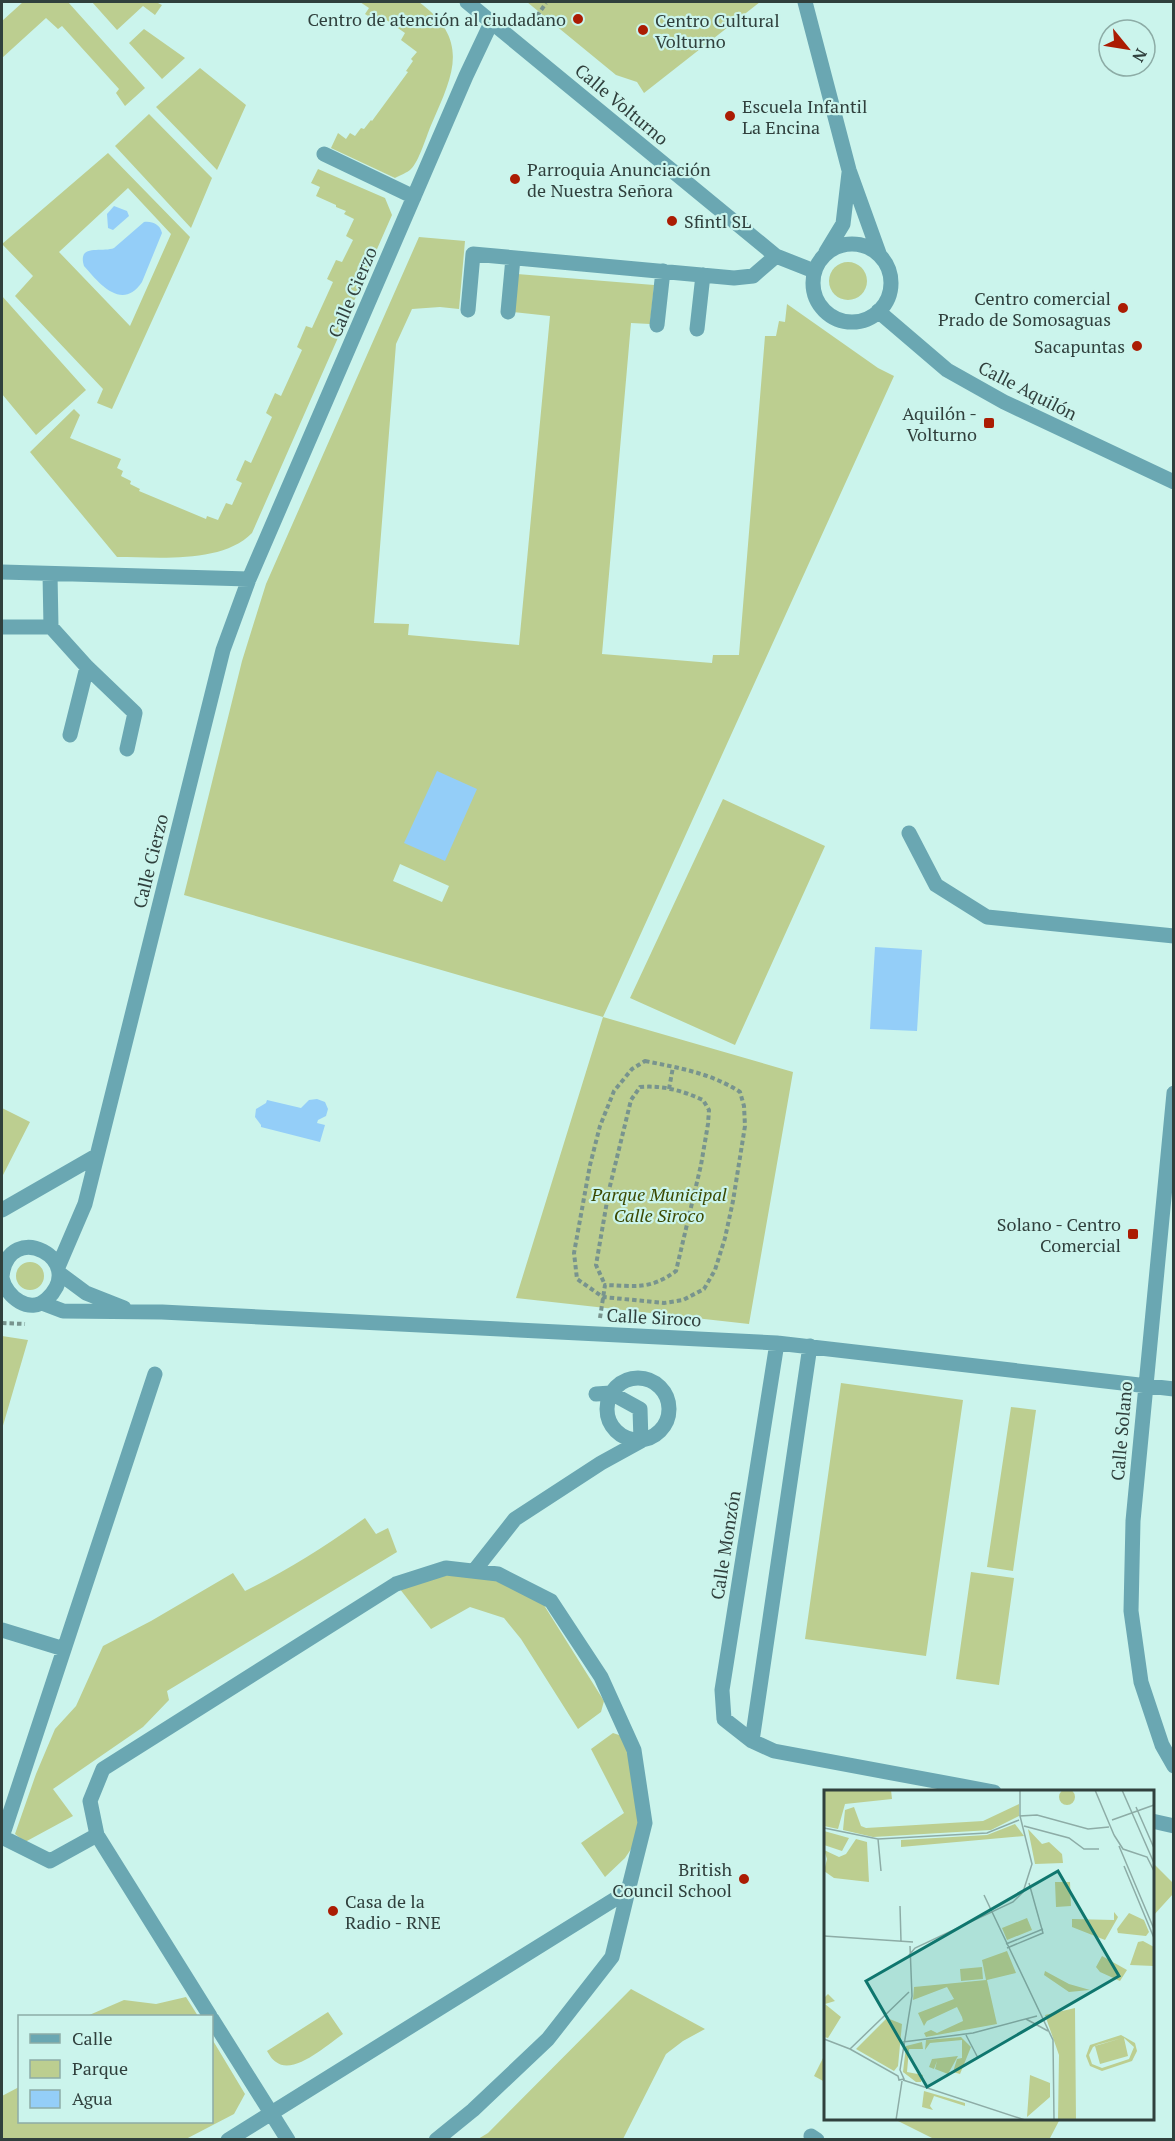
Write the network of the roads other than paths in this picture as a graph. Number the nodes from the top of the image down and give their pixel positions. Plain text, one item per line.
1 (467, 2) edge
2 (805, 2) edge
3 (492, 21) junction
4 (324, 154) dead end
5 (849, 170) junction
6 (414, 197) junction
7 (776, 256) junction
8 (823, 256) junction
9 (880, 256) junction
10 (513, 258) junction
11 (663, 271) junction
12 (814, 271) junction
13 (704, 275) junction
14 (468, 310) dead end
15 (878, 311) junction
16 (508, 312) dead end
17 (657, 325) dead end
18 (697, 329) dead end
19 (1173, 482) edge
20 (2, 572) edge
21 (50, 574) junction
22 (249, 579) junction
23 (2, 627) edge
24 (51, 627) junction
25 (87, 667) junction
26 (70, 735) dead end
27 (127, 749) dead end
28 (909, 833) dead end
29 (1173, 936) edge
30 (1173, 1092) edge
31 (96, 1156) junction
32 (2, 1210) edge
33 (7, 1254) edge
34 (58, 1270) junction
35 (2, 1277) edge
36 (2, 1303) edge
37 (42, 1303) junction
38 (24, 1304) junction
39 (132, 1312) junction
40 (777, 1343) junction
41 (810, 1346) junction
42 (155, 1374) dead end
43 (1144, 1386) junction
44 (1173, 1389) edge
45 (604, 1394) junction
46 (641, 1441) junction
47 (474, 1571) junction
48 (2, 1630) edge
49 (64, 1649) junction
50 (752, 1741) junction
51 (1173, 1766) edge
52 (988, 1790) edge
53 (1154, 1821) edge
54 (1173, 1826) edge
55 (97, 1835) junction
56 (2, 1837) edge
57 (628, 1890) junction
58 (209, 2015) edge
59 (213, 2021) edge
60 (270, 2113) junction
61 (228, 2139) edge
62 (288, 2139) edge
63 (436, 2139) edge

1 - 3 street, Calle Volturno
2 - 5 street
3 - 6 street, Calle Cierzo
3 - 7 street, Calle Volturno
4 - 6 street
5 - 8 street
5 - 9 street
6 - 22 street, Calle Cierzo
7 - 12 street, Calle Volturno
7 - 13 street
8 - 9 street
8 - 12 street
9 - 15 street
10 - 11 street
10 - 14 street
10 - 16 street
11 - 13 street
11 - 17 street
12 - 15 street
13 - 18 street
15 - 19 street, Calle Aquilón
20 - 21 street
21 - 22 street
21 - 24 street
22 - 31 street, Calle Cierzo
23 - 24 street
24 - 25 street
25 - 26 street
25 - 27 street
28 - 29 street
30 - 43 street, Calle Solano
31 - 32 street
31 - 34 street, Calle Cierzo
33 - 34 street
33 - 35 street
34 - 37 street
34 - 39 street, Calle Siroco
35 - 38 street
36 - 38 street
37 - 38 street
37 - 39 street, Calle Siroco
39 - 40 street, Calle Siroco
40 - 41 street, Calle Siroco
40 - 50 street, Calle Monzón
41 - 43 street, Calle Siroco
41 - 50 street
42 - 49 street
43 - 44 street, Calle Siroco
43 - 51 street, Calle Solano
45 - 46 street
45 - 46 street
45 - 46 street
46 - 47 street
47 - 55 street
47 - 57 street
48 - 49 street
49 - 56 street
50 - 52 street, Calle Monzón
53 - 54 street
55 - 56 street
55 - 58 street
57 - 60 street
57 - 63 street
59 - 60 street
60 - 61 street
60 - 62 street

